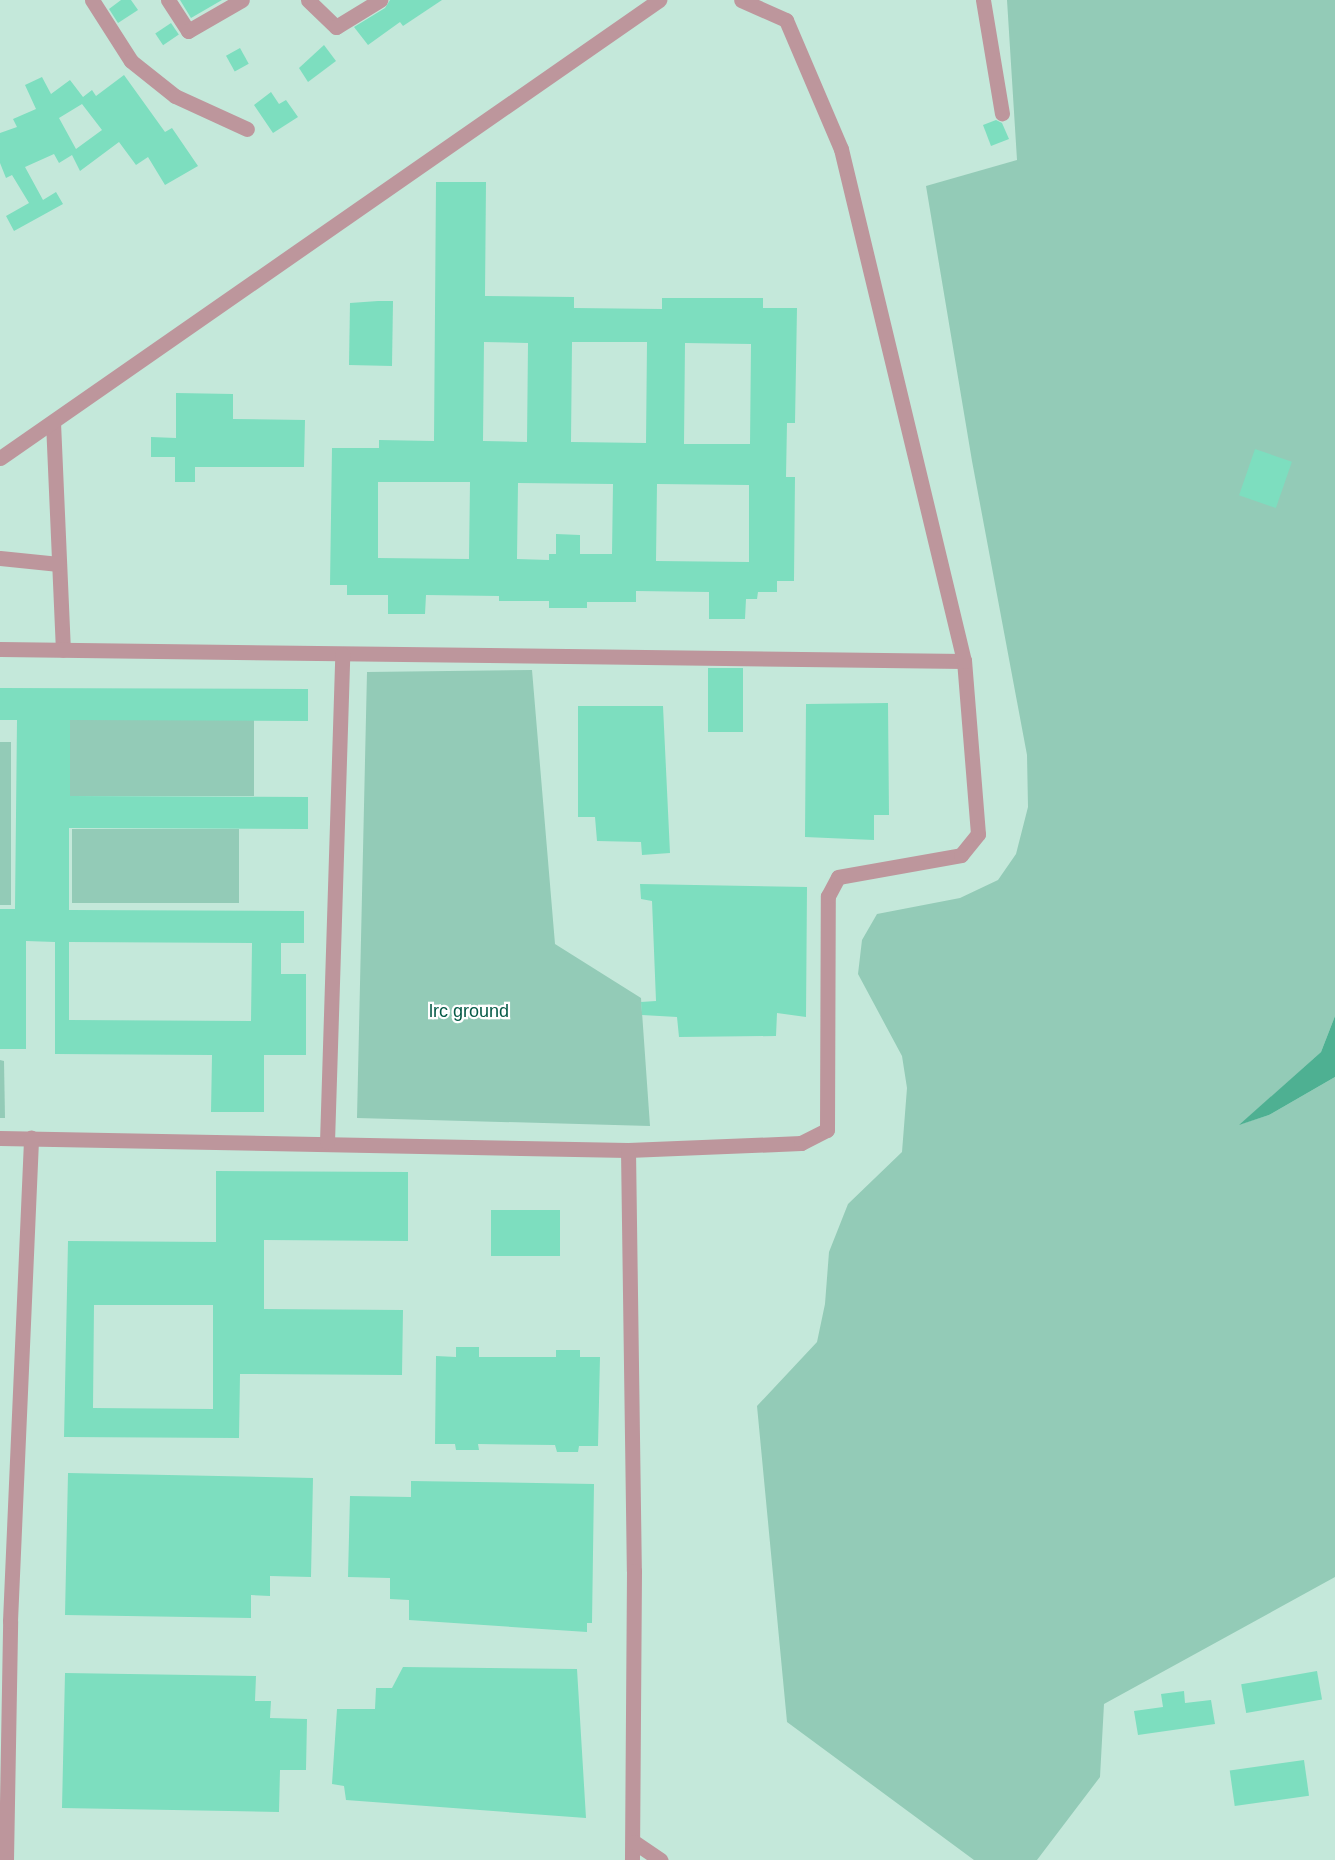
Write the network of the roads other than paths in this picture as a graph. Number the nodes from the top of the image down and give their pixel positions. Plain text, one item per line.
1 (92, 0) edge
2 (168, 0) edge
3 (242, 0) edge
4 (308, 0) edge
5 (380, 0) edge
6 (659, 0) edge
7 (741, 0) edge
8 (983, 0) edge
9 (1002, 113) dead end
10 (247, 129) dead end
11 (53, 422) junction
12 (0, 458) edge
13 (0, 558) edge
14 (59, 564) junction
15 (0, 649) edge
16 (63, 650) junction
17 (342, 654) junction
18 (964, 661) junction
19 (31, 1137) junction
20 (0, 1138) edge
21 (327, 1142) junction
22 (628, 1150) junction
23 (634, 1842) junction
24 (6, 1860) edge
25 (632, 1860) edge
26 (661, 1860) edge

1 - 10 street
2 - 3 street
4 - 5 street
6 - 11 street
7 - 18 street
8 - 9 street
11 - 12 street
11 - 14 street
13 - 14 street
14 - 16 street
15 - 16 street
16 - 17 street
17 - 18 street
17 - 21 street
18 - 22 street
19 - 20 street
19 - 21 street
19 - 24 street
21 - 22 street
22 - 23 street
23 - 25 street
23 - 26 street

